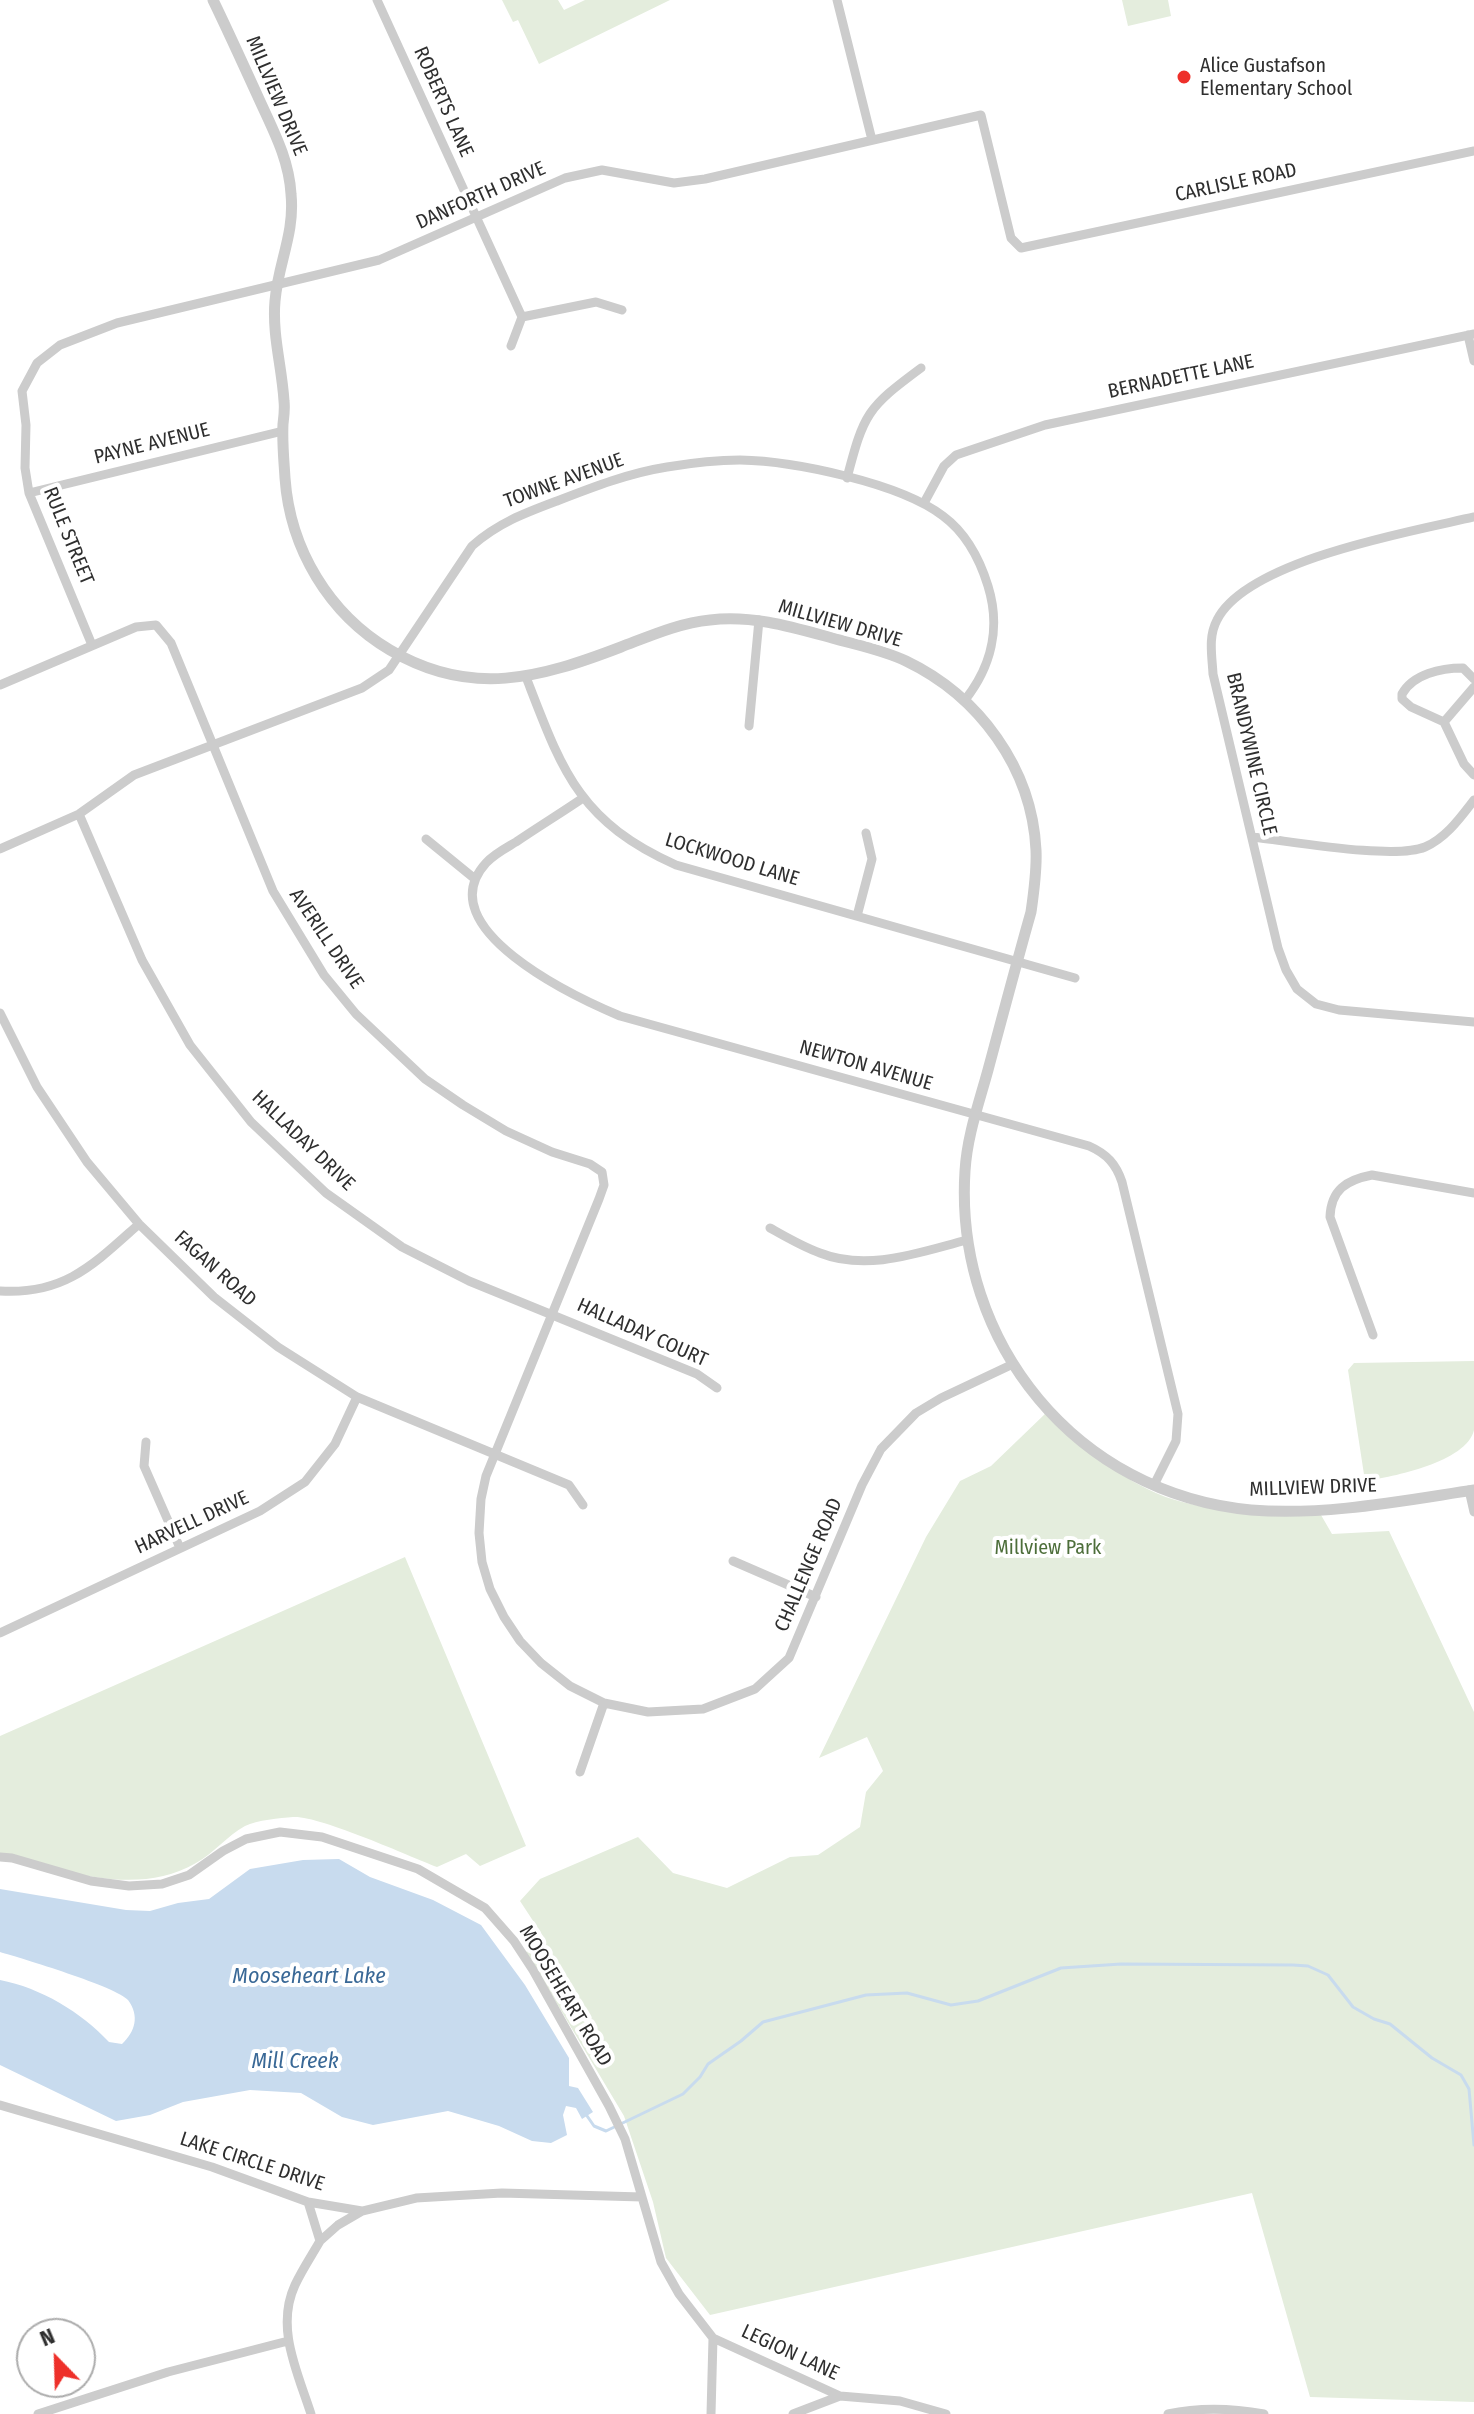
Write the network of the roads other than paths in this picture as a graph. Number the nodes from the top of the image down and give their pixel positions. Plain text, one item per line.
1 (213, 0) edge
2 (377, 0) edge
3 (837, 0) edge
4 (872, 140) junction
5 (1474, 151) edge
6 (477, 219) junction
7 (1011, 238) joint
8 (277, 285) junction
9 (622, 310) dead end
10 (522, 317) junction
11 (1471, 335) edge
12 (511, 346) dead end
13 (1474, 361) edge
14 (921, 368) dead end
15 (22, 391) joint
16 (283, 431) junction
17 (847, 478) junction
18 (29, 493) junction
19 (924, 503) junction
20 (1474, 517) edge
21 (759, 620) junction
22 (92, 645) junction
23 (399, 655) junction
24 (526, 677) junction
25 (1474, 679) edge
26 (0, 685) edge
27 (1474, 687) edge
28 (965, 700) junction
29 (1444, 722) junction
30 (749, 726) dead end
31 (213, 745) junction
32 (1474, 775) edge
33 (583, 798) junction
34 (1474, 800) edge
35 (79, 814) junction
36 (866, 833) dead end
37 (1252, 837) junction
38 (426, 839) dead end
39 (0, 849) edge
40 (475, 879) junction
41 (857, 916) junction
42 (1018, 961) junction
43 (1075, 978) dead end
44 (0, 1013) edge
45 (1474, 1022) edge
46 (976, 1114) junction
47 (590, 1164) joint
48 (1474, 1193) edge
49 (139, 1224) junction
50 (770, 1228) dead end
51 (967, 1240) junction
52 (0, 1291) edge
53 (551, 1313) junction
54 (1373, 1335) dead end
55 (1013, 1364) junction
56 (717, 1388) dead end
57 (357, 1397) junction
58 (146, 1442) dead end
59 (494, 1453) junction
60 (1154, 1485) junction
61 (1472, 1490) edge
62 (583, 1505) dead end
63 (1474, 1512) edge
64 (180, 1548) junction
65 (733, 1561) dead end
66 (816, 1597) junction
67 (0, 1633) edge
68 (604, 1703) junction
69 (580, 1772) dead end
70 (0, 1857) edge
71 (0, 2105) edge
72 (642, 2197) junction
73 (308, 2202) junction
74 (362, 2211) junction
75 (320, 2241) junction
76 (713, 2338) junction
77 (288, 2341) junction
78 (840, 2396) junction
79 (38, 2414) edge
80 (311, 2414) edge
81 (711, 2414) edge
82 (793, 2414) edge
83 (946, 2414) edge
84 (1168, 2414) edge
85 (1264, 2414) edge

1 - 8 street, MILLVIEW DRIVE
2 - 6 street, ROBERTS LANE
3 - 4 street
4 - 6 street, DANFORTH DRIVE
4 - 7 street, DANFORTH DRIVE
5 - 7 street, CARLISLE ROAD
6 - 8 street, DANFORTH DRIVE
6 - 10 street, ROBERTS LANE
8 - 15 street, DANFORTH DRIVE
8 - 16 street, MILLVIEW DRIVE
9 - 10 street
10 - 12 street
11 - 13 street
11 - 19 street, BERNADETTE LANE
14 - 17 street
15 - 18 street, RULE STREET
16 - 18 street, PAYNE AVENUE
16 - 23 street, MILLVIEW DRIVE
17 - 19 street, TOWNE AVENUE
17 - 23 street, TOWNE AVENUE
18 - 22 street, RULE STREET
19 - 28 street, TOWNE AVENUE
20 - 37 street, BRANDYWINE CIRCLE
21 - 24 street, MILLVIEW DRIVE
21 - 28 street, MILLVIEW DRIVE
21 - 30 street
22 - 26 street
22 - 31 street, AVERILL DRIVE
23 - 24 street, MILLVIEW DRIVE
23 - 31 street, TOWNE AVENUE
24 - 33 street, LOCKWOOD LANE
25 - 29 street
27 - 29 street
28 - 42 street, MILLVIEW DRIVE
29 - 32 street
31 - 35 street, TOWNE AVENUE
31 - 47 street, AVERILL DRIVE
33 - 40 street
33 - 41 street, LOCKWOOD LANE
34 - 37 street
35 - 39 street, TOWNE AVENUE
35 - 53 street, HALLADAY DRIVE
36 - 41 street
37 - 45 street, BRANDYWINE CIRCLE
38 - 40 street
40 - 46 street, NEWTON AVENUE
41 - 42 street, LOCKWOOD LANE
42 - 43 street, LOCKWOOD LANE
42 - 46 street, MILLVIEW DRIVE
44 - 49 street, FAGAN ROAD
46 - 51 street, MILLVIEW DRIVE
46 - 60 street, NEWTON AVENUE
47 - 53 street, CHALLENGE ROAD
48 - 54 street
49 - 52 street
49 - 57 street, FAGAN ROAD
50 - 51 street
51 - 55 street, MILLVIEW DRIVE
53 - 56 street, HALLADAY COURT
53 - 59 street, CHALLENGE ROAD
55 - 60 street, MILLVIEW DRIVE
55 - 66 street, CHALLENGE ROAD
57 - 59 street, FAGAN ROAD
57 - 64 street, HARVELL DRIVE
58 - 64 street
59 - 62 street, FAGAN ROAD
59 - 68 street, CHALLENGE ROAD
60 - 61 street, MILLVIEW DRIVE
61 - 63 street
64 - 67 street, HARVELL DRIVE
65 - 66 street
66 - 68 street, CHALLENGE ROAD
68 - 69 street
70 - 72 street, MOOSEHEART ROAD
71 - 73 street, LAKE CIRCLE DRIVE
72 - 74 street, LAKE CIRCLE DRIVE
72 - 76 street, MOOSEHEART ROAD
73 - 74 street, LAKE CIRCLE DRIVE
73 - 75 street
74 - 75 street
75 - 77 street
76 - 78 street, LEGION LANE
76 - 81 street
77 - 79 street
77 - 80 street
78 - 82 street
78 - 83 street, LEGION LANE
84 - 85 street

